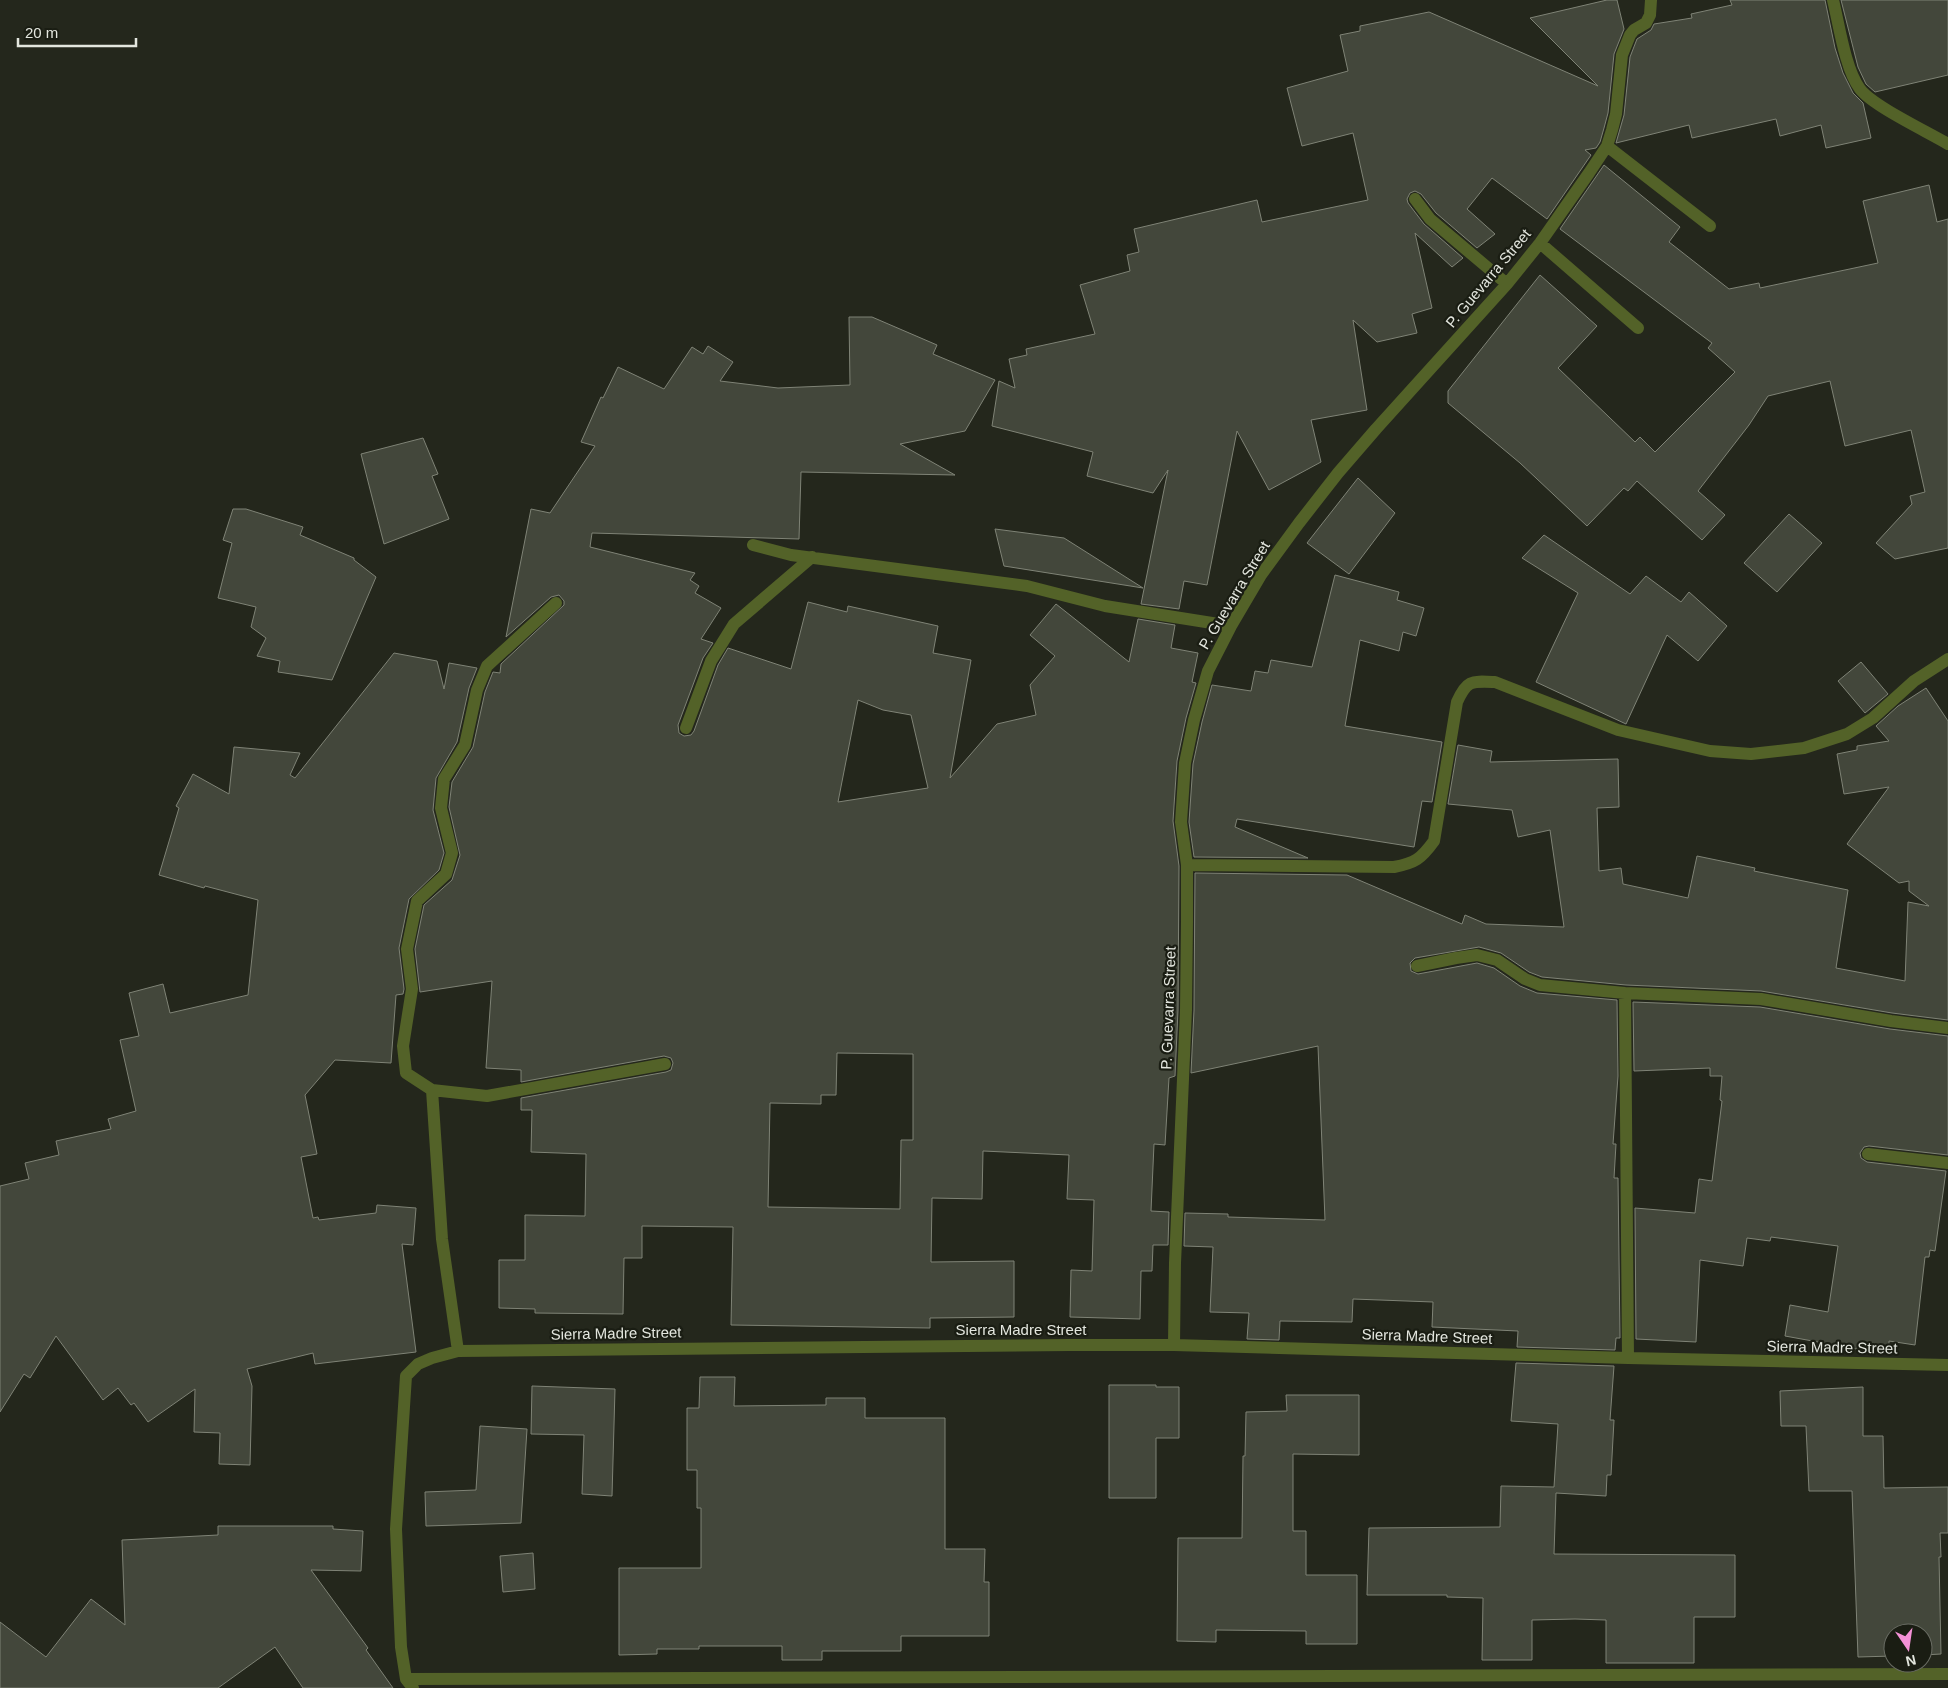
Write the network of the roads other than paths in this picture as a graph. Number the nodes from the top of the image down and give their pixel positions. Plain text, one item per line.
1 (1651, 0) edge
2 (1833, 0) edge
3 (1948, 144) edge
4 (1607, 146) junction
5 (1415, 199) dead end
6 (1710, 226) dead end
7 (1540, 243) junction
8 (1507, 284) junction
9 (1638, 328) dead end
10 (753, 545) dead end
11 (812, 557) junction
12 (556, 603) dead end
13 (1231, 626) junction
14 (1948, 659) edge
15 (686, 728) dead end
16 (1187, 865) junction
17 (1417, 966) dead end
18 (1625, 993) junction
19 (1948, 1028) edge
20 (665, 1064) dead end
21 (432, 1090) junction
22 (1868, 1154) dead end
23 (1948, 1163) edge
24 (1174, 1345) junction
25 (458, 1351) junction
26 (1628, 1358) junction
27 (1948, 1365) edge
28 (1948, 1674) edge
29 (409, 1684) edge

1 - 4 street, P. Guevarra Street
2 - 3 street
4 - 6 street
4 - 7 street, P. Guevarra Street
5 - 8 street
7 - 8 street, P. Guevarra Street
7 - 9 street
8 - 13 street, P. Guevarra Street
10 - 11 street
11 - 13 street
11 - 15 street
12 - 21 street
13 - 16 street, P. Guevarra Street
14 - 16 street
16 - 24 street, P. Guevarra Street
17 - 18 street
18 - 19 street
18 - 26 street
20 - 21 street
21 - 25 street
22 - 23 street
24 - 25 street, Sierra Madre Street
24 - 26 street, Sierra Madre Street
25 - 29 street, Sierra Madre Street
26 - 27 street, Sierra Madre Street
28 - 29 street

